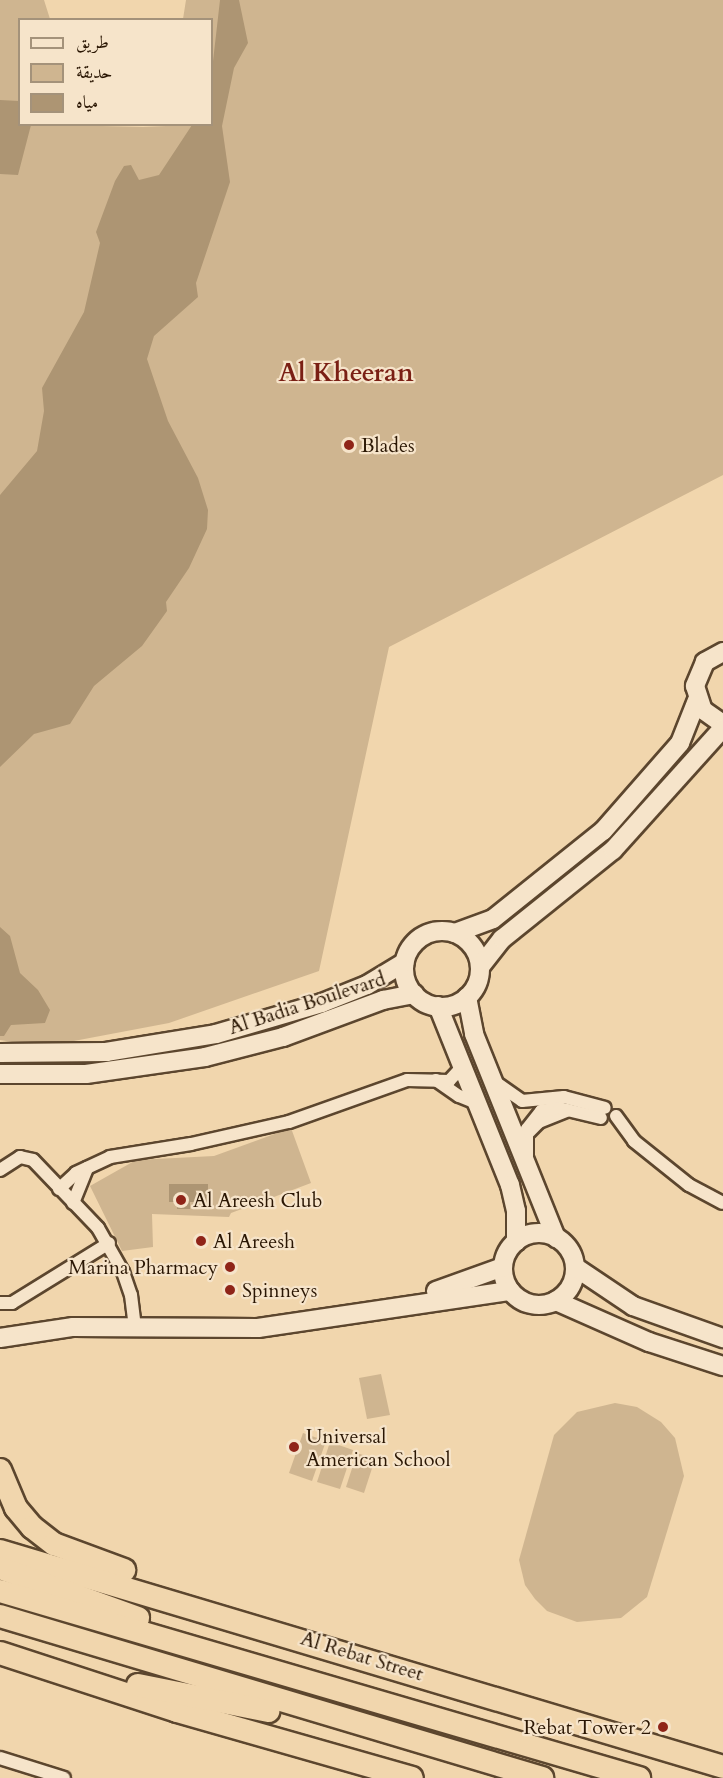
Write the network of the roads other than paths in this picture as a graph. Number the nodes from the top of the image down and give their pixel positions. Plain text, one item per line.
1 (723, 651) edge
2 (697, 700) junction
3 (723, 726) edge
4 (455, 933) junction
5 (405, 962) junction
6 (480, 967) junction
7 (414, 994) junction
8 (467, 997) junction
9 (438, 1006) junction
10 (0, 1053) edge
11 (464, 1065) junction
12 (0, 1074) edge
13 (436, 1080) junction
14 (492, 1080) junction
15 (479, 1104) junction
16 (607, 1116) junction
17 (87, 1167) junction
18 (526, 1168) junction
19 (0, 1170) edge
20 (58, 1189) junction
21 (73, 1203) junction
22 (723, 1203) edge
23 (556, 1238) junction
24 (516, 1242) junction
25 (109, 1243) junction
26 (503, 1267) junction
27 (575, 1267) junction
28 (510, 1291) junction
29 (556, 1301) junction
30 (0, 1303) edge
31 (399, 1305) junction
32 (131, 1328) junction
33 (723, 1338) edge
34 (5, 1339) edge
35 (723, 1366) edge
36 (0, 1470) edge
37 (0, 1551) edge
38 (0, 1568) edge
39 (0, 1591) edge
40 (0, 1616) edge
41 (291, 1635) junction
42 (0, 1653) edge
43 (44, 1666) junction
44 (297, 1677) junction
45 (396, 1737) junction
46 (0, 1758) edge
47 (723, 1767) edge
48 (64, 1778) edge
49 (411, 1778) edge
50 (542, 1778) edge
51 (639, 1778) edge

1 - 2 street
2 - 3 street
2 - 4 street
3 - 6 street
4 - 5 street
4 - 6 street
5 - 7 street
5 - 10 street, Al Badia Boulevard
6 - 8 street
7 - 9 street
7 - 12 street, Al Badia Boulevard
8 - 9 street
8 - 14 street
9 - 11 street
11 - 13 street
11 - 15 street
13 - 15 street
13 - 17 street
14 - 16 street
14 - 18 street
15 - 24 street
16 - 18 street
16 - 22 street
17 - 20 street
17 - 21 street
18 - 23 street
19 - 20 street
20 - 21 street
21 - 25 street
23 - 24 street
23 - 27 street
24 - 26 street
25 - 30 street
25 - 32 street
26 - 28 street
26 - 31 street
27 - 29 street
27 - 33 street
28 - 29 street
28 - 31 street
29 - 35 street
31 - 32 street
32 - 34 street
36 - 41 highway
37 - 41 highway, Al Rebat Street
38 - 44 highway
39 - 44 highway, Al Rebat Street
40 - 45 highway
41 - 47 highway, Al Rebat Street
42 - 43 highway
43 - 45 highway
43 - 49 highway
44 - 51 highway, Al Rebat Street
45 - 50 highway
46 - 48 street

